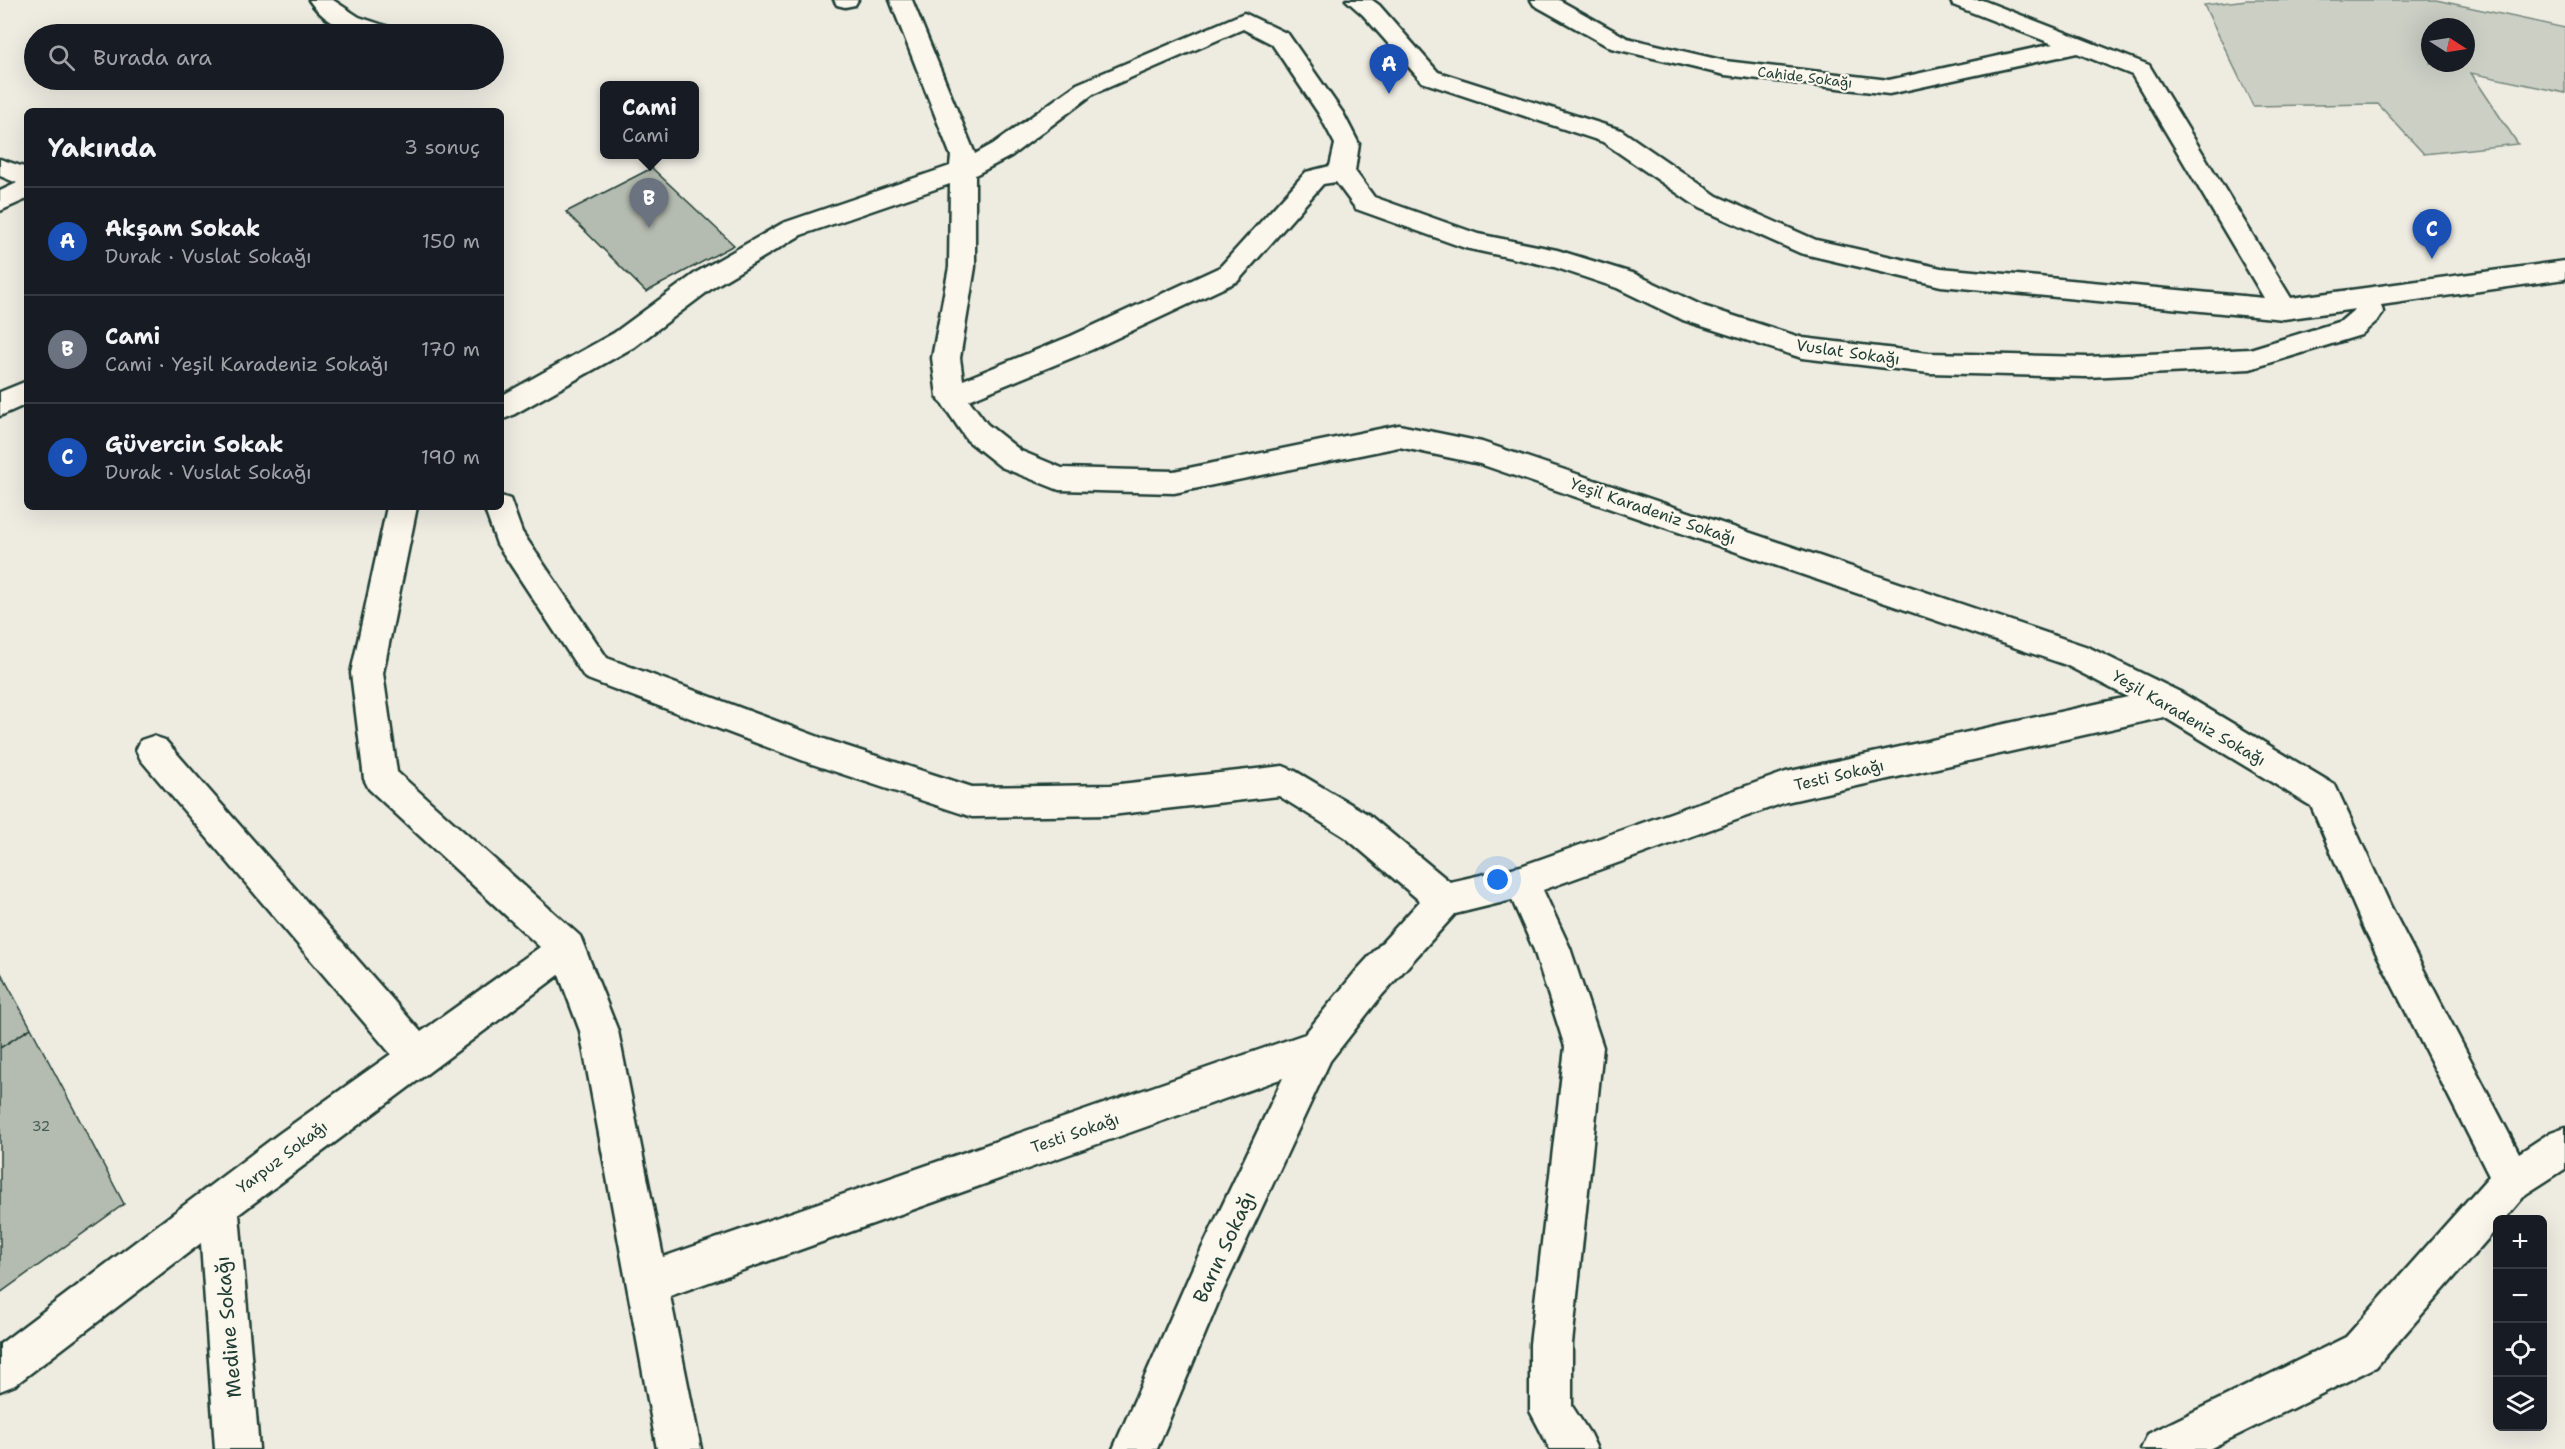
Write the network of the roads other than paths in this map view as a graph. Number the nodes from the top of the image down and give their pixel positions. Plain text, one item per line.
1 (320, 0) edge
2 (901, 0) edge
3 (1357, 0) edge
4 (1542, 0) edge
5 (1961, 0) edge
6 (353, 24) edge
7 (2078, 46) junction
8 (0, 167) edge
9 (963, 171) junction
10 (1342, 172) junction
11 (24, 176) edge
12 (24, 190) edge
13 (0, 202) edge
14 (2565, 270) edge
15 (2366, 298) junction
16 (2283, 309) junction
17 (24, 393) edge
18 (951, 396) junction
19 (0, 405) edge
20 (504, 407) edge
21 (401, 510) edge
22 (500, 510) edge
23 (2168, 702) junction
24 (153, 750) dead end
25 (1521, 882) junction
26 (1445, 900) junction
27 (567, 948) junction
28 (1317, 1048) junction
29 (417, 1057) junction
30 (2565, 1146) edge
31 (2512, 1180) junction
32 (218, 1206) junction
33 (648, 1283) junction
34 (0, 1370) edge
35 (237, 1449) edge
36 (680, 1449) edge
37 (1135, 1449) edge
38 (1575, 1449) edge
39 (2163, 1449) edge

1 - 6 street
2 - 9 street, Yeşil Karadeniz Sokağı
3 - 16 street
4 - 7 street, Cahide Sokağı
5 - 7 street
7 - 16 street
8 - 11 street
9 - 10 street
9 - 18 street, Yeşil Karadeniz Sokağı
9 - 20 street
10 - 15 street, Vuslat Sokağı
10 - 18 street
12 - 13 street
14 - 15 street
15 - 16 street
17 - 19 street
18 - 23 street, Yeşil Karadeniz Sokağı
21 - 27 street
22 - 26 street
23 - 25 street, Testi Sokağı
23 - 31 street, Yeşil Karadeniz Sokağı
24 - 29 street
25 - 26 street, Testi Sokağı
25 - 38 street
26 - 28 street
27 - 29 street, Yarpuz Sokağı
27 - 33 street
28 - 33 street, Testi Sokağı
28 - 37 street, Barın Sokağı
29 - 32 street, Yarpuz Sokağı
30 - 31 street
31 - 39 street
32 - 34 street, Yarpuz Sokağı
32 - 35 street, Medine Sokağı
33 - 36 street

